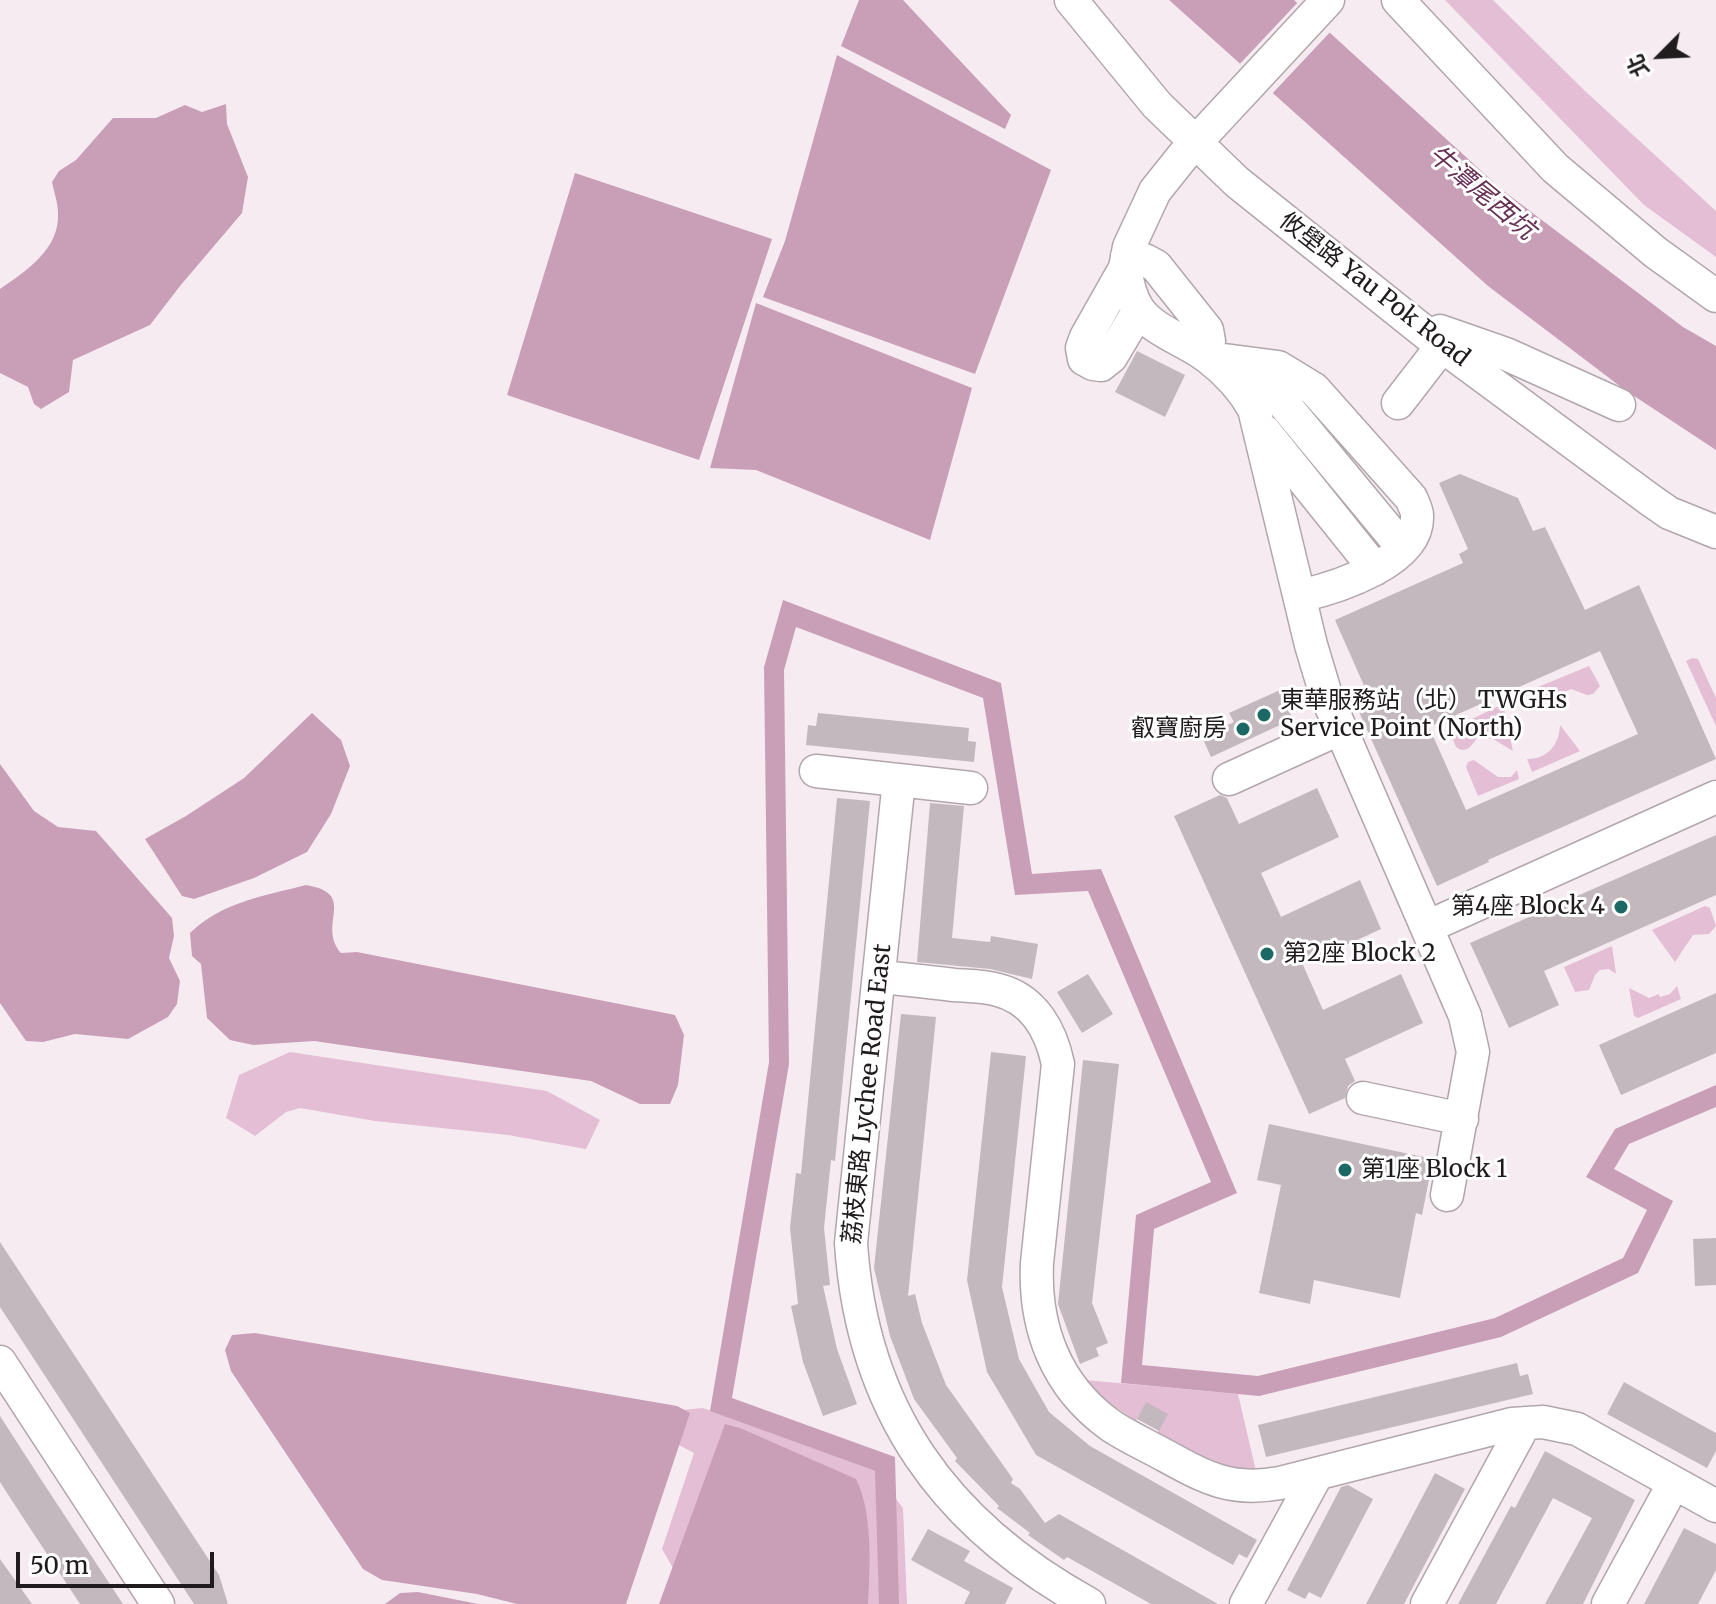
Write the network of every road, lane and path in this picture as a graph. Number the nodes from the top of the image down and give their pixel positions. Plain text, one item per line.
1 (1071, 0) edge
2 (1328, 0) edge
3 (1398, 0) edge
4 (1195, 144) junction
5 (1126, 262) junction
6 (1716, 296) edge
7 (1139, 310) junction
8 (1410, 321) junction
9 (1442, 346) junction
10 (1206, 356) junction
11 (1398, 403) dead end
12 (1619, 405) dead end
13 (1260, 426) junction
14 (1716, 532) edge
15 (1375, 569) junction
16 (1300, 596) junction
17 (1339, 729) junction
18 (816, 771) dead end
19 (1229, 779) dead end
20 (899, 780) junction
21 (971, 788) dead end
22 (1716, 797) edge
23 (1427, 927) junction
24 (879, 977) junction
25 (1363, 1098) dead end
26 (1462, 1119) junction
27 (1447, 1195) dead end
28 (0, 1362) edge
29 (1525, 1423) junction
30 (1317, 1474) junction
31 (1674, 1483) junction
32 (1716, 1506) edge
33 (1077, 1601) edge
34 (158, 1604) edge
35 (1246, 1604) edge
36 (1427, 1604) edge
37 (1608, 1604) edge

1 - 4 street, 攸壆路 Yau Pok Road
2 - 4 street
3 - 6 street
4 - 5 street
4 - 8 street, 攸壆路 Yau Pok Road
5 - 7 street
5 - 7 street
5 - 10 street
7 - 10 street
8 - 9 street, 攸壆路 Yau Pok Road
8 - 12 street
9 - 11 street
9 - 14 street, 攸壆路 Yau Pok Road
10 - 13 street
10 - 15 street
13 - 15 street
13 - 16 street
15 - 16 street
16 - 17 street
17 - 19 street
17 - 23 street
18 - 20 street
20 - 21 street
20 - 24 street, 荔枝東路 Lychee Road East
22 - 23 street
23 - 26 street
24 - 30 street
24 - 33 street, 荔枝東路 Lychee Road East
25 - 26 street
26 - 27 street
28 - 34 street
29 - 30 street
29 - 31 street
29 - 36 street
30 - 35 street
31 - 32 street
31 - 37 street

